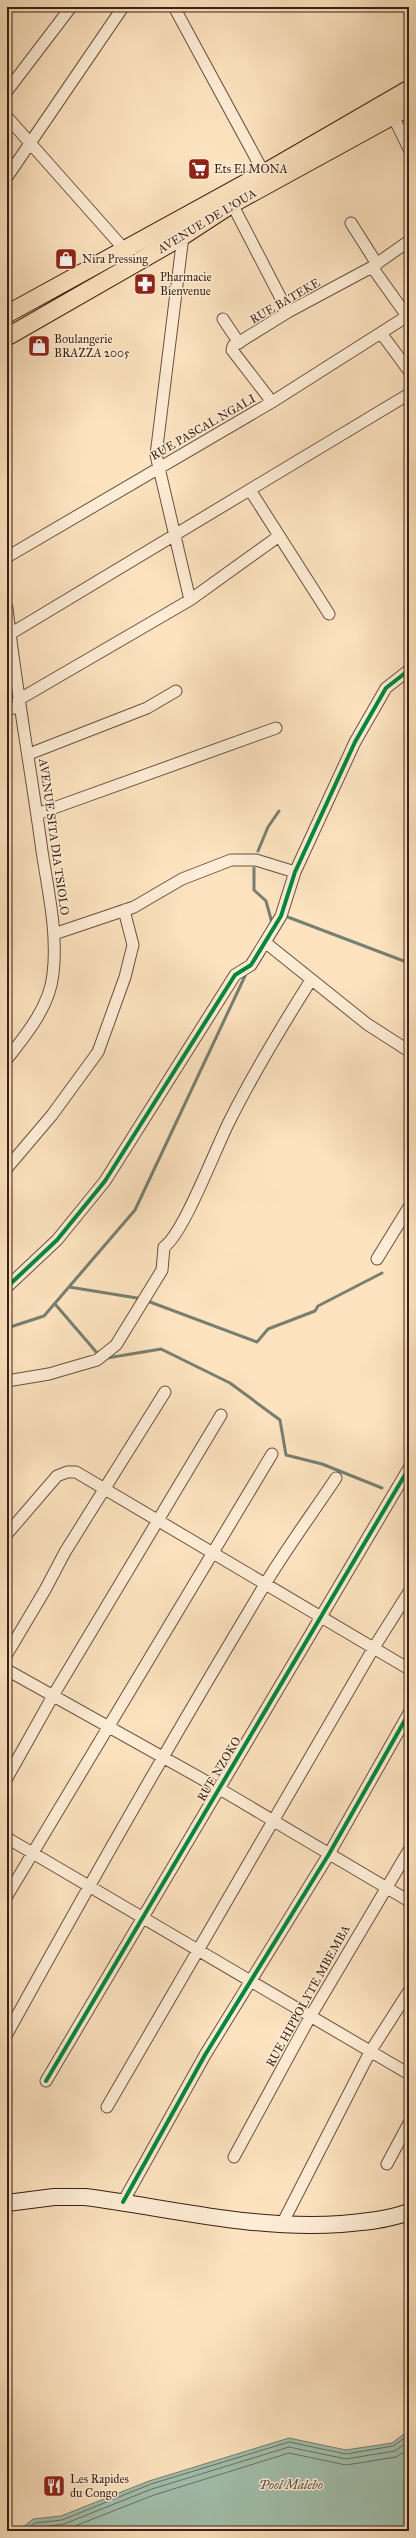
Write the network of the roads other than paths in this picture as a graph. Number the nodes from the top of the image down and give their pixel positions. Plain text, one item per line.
1 (71, 7) edge
2 (123, 7) edge
3 (174, 7) edge
4 (409, 89) edge
5 (7, 91) edge
6 (409, 107) edge
7 (393, 116) junction
8 (7, 117) edge
9 (30, 143) junction
10 (409, 149) edge
11 (264, 174) junction
12 (7, 177) edge
13 (232, 204) junction
14 (351, 223) dead end
15 (183, 236) junction
16 (409, 241) edge
17 (125, 250) junction
18 (375, 266) junction
19 (288, 312) junction
20 (7, 314) edge
21 (408, 316) edge
22 (223, 319) dead end
23 (381, 333) junction
24 (7, 337) edge
25 (239, 343) junction
26 (409, 371) edge
27 (409, 394) edge
28 (272, 402) junction
29 (159, 468) junction
30 (250, 490) junction
31 (176, 535) junction
32 (279, 536) junction
33 (7, 557) edge
34 (190, 600) junction
35 (7, 608) edge
36 (329, 614) dead end
37 (10, 634) junction
38 (409, 670) edge
39 (176, 691) dead end
40 (19, 703) junction
41 (7, 709) edge
42 (276, 728) dead end
43 (29, 754) junction
44 (37, 814) junction
45 (295, 872) junction
46 (124, 910) junction
47 (54, 934) junction
48 (266, 943) junction
49 (311, 980) junction
50 (409, 1051) edge
51 (7, 1059) edge
52 (7, 1168) edge
53 (409, 1207) edge
54 (377, 1259) dead end
55 (7, 1287) edge
56 (7, 1381) edge
57 (164, 1392) dead end
58 (221, 1415) dead end
59 (272, 1454) dead end
60 (409, 1468) edge
61 (336, 1478) dead end
62 (105, 1490) junction
63 (158, 1521) junction
64 (7, 1534) edge
65 (212, 1552) junction
66 (265, 1585) junction
67 (409, 1592) edge
68 (321, 1617) junction
69 (373, 1649) junction
70 (7, 1654) edge
71 (409, 1669) edge
72 (7, 1670) edge
73 (54, 1694) junction
74 (409, 1714) edge
75 (108, 1725) junction
76 (162, 1757) junction
77 (7, 1778) edge
78 (218, 1788) junction
79 (274, 1822) junction
80 (7, 1838) edge
81 (409, 1850) edge
82 (32, 1851) junction
83 (329, 1854) junction
84 (88, 1886) junction
85 (385, 1887) junction
86 (7, 1896) edge
87 (409, 1901) edge
88 (143, 1918) junction
89 (197, 1951) junction
90 (251, 1982) junction
91 (409, 1991) edge
92 (310, 2017) junction
93 (7, 2034) edge
94 (370, 2052) junction
95 (409, 2074) edge
96 (46, 2081) dead end
97 (107, 2107) dead end
98 (409, 2123) edge
99 (234, 2157) dead end
100 (387, 2164) dead end
101 (122, 2202) junction
102 (7, 2203) edge
103 (409, 2212) edge
104 (281, 2226) junction

1 - 5 street
2 - 9 street
3 - 11 street
4 - 11 main road, AVENUE DE L'OUA
6 - 7 main road, AVENUE DE L'OUA
7 - 10 street
7 - 13 main road, AVENUE DE L'OUA
8 - 9 street
9 - 12 street
9 - 17 street
11 - 17 main road, AVENUE DE L'OUA
13 - 15 main road, AVENUE DE L'OUA
13 - 19 street
14 - 18 street
15 - 24 main road, AVENUE DE L'OUA
15 - 29 street
16 - 18 street, RUE BATEKE
17 - 20 main road, AVENUE DE L'OUA
18 - 19 street, RUE BATEKE
18 - 21 street
19 - 25 street, RUE BATEKE
21 - 23 street, RUE PASCAL NGALI
22 - 25 street
23 - 26 street
23 - 28 street, RUE PASCAL NGALI
25 - 28 street
27 - 30 street
28 - 29 street, RUE PASCAL NGALI
29 - 31 street
29 - 33 street, RUE PASCAL NGALI
30 - 31 street
30 - 32 street
31 - 34 street
31 - 37 street
32 - 34 street
32 - 36 street
34 - 40 street
35 - 37 street, AVENUE SITA DIA TSIOLO
37 - 40 street, AVENUE SITA DIA TSIOLO
38 - 45 street
39 - 43 street
40 - 41 street
40 - 43 street, AVENUE SITA DIA TSIOLO
42 - 44 street
43 - 44 street, AVENUE SITA DIA TSIOLO
44 - 47 street, AVENUE SITA DIA TSIOLO
45 - 46 street
45 - 48 street
46 - 47 street
46 - 52 street
47 - 51 street, AVENUE SITA DIA TSIOLO
48 - 49 street
48 - 55 street
49 - 50 street
49 - 56 street
53 - 54 street
57 - 62 street
58 - 63 street
59 - 65 street
60 - 68 street, RUE NZOKO
61 - 66 street
62 - 63 street
62 - 64 street
62 - 70 street
63 - 65 street
63 - 73 street
65 - 66 street
65 - 75 street
66 - 68 street
66 - 76 street
67 - 69 street
68 - 69 street
68 - 78 street, RUE NZOKO
69 - 71 street
69 - 79 street
72 - 73 street
73 - 75 street
73 - 77 street
74 - 83 street
75 - 76 street
75 - 82 street
76 - 78 street
76 - 84 street
78 - 79 street
78 - 88 street, RUE NZOKO
79 - 83 street
79 - 89 street
80 - 82 street
81 - 85 street, RUE HIPPOLYTE MBEMBA
82 - 84 street
82 - 86 street
83 - 85 street
83 - 90 street
84 - 88 street
84 - 93 street
85 - 87 street
85 - 92 street, RUE HIPPOLYTE MBEMBA
88 - 89 street
88 - 96 street, RUE NZOKO
89 - 90 street
89 - 97 street
90 - 92 street
90 - 101 street
91 - 94 street
92 - 94 street
92 - 99 street, RUE HIPPOLYTE MBEMBA
94 - 95 street
94 - 104 street
98 - 100 street
101 - 102 main road
101 - 104 main road
103 - 104 main road

